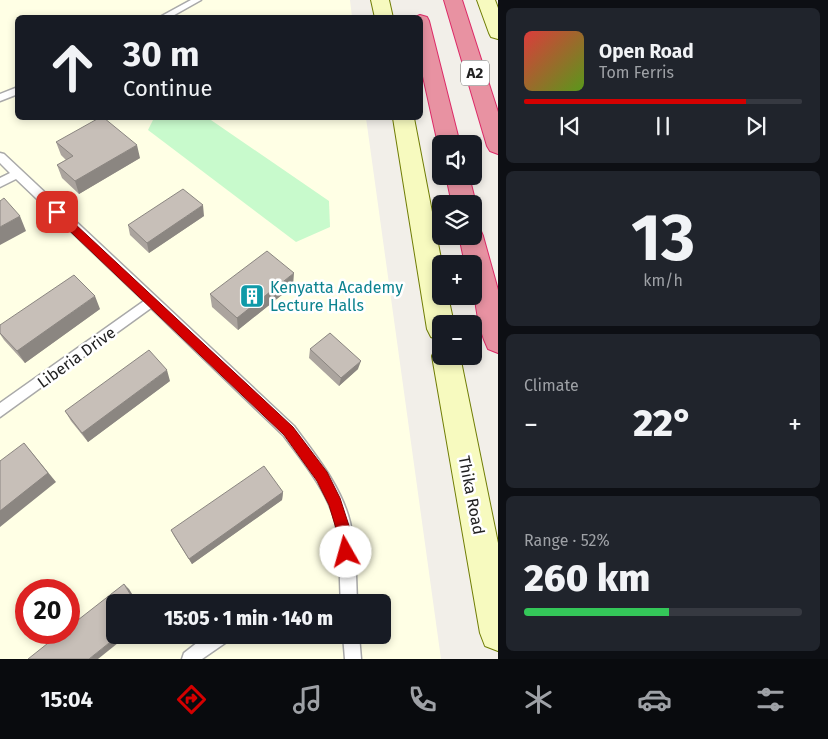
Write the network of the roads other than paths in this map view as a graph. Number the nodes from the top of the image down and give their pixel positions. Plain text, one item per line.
1 (197, 0) edge
2 (380, 0) edge
3 (415, 0) edge
4 (452, 0) edge
5 (486, 0) edge
6 (168, 15) edge
7 (383, 15) edge
8 (418, 15) edge
9 (498, 33) edge
10 (423, 34) edge
11 (15, 91) edge
12 (0, 98) edge
13 (403, 120) edge
14 (447, 135) edge
15 (498, 146) edge
16 (0, 157) edge
17 (16, 174) junction
18 (0, 183) edge
19 (473, 245) edge
20 (152, 302) junction
21 (438, 315) edge
22 (498, 341) edge
23 (448, 365) edge
24 (0, 411) edge
25 (349, 594) edge
26 (498, 634) edge
27 (207, 644) edge
28 (352, 644) edge
29 (190, 659) edge
30 (353, 659) edge

1 - 6 lane
2 - 7 main road
3 - 8 highway
4 - 15 highway, A2
5 - 9 main road
10 - 14 highway
11 - 12 lane
13 - 21 main road
16 - 17 lane
17 - 18 lane
17 - 20 lane
19 - 22 highway
20 - 24 lane, Liberia Drive
20 - 25 lane
23 - 26 main road, Thika Road
27 - 29 lane
28 - 30 lane

